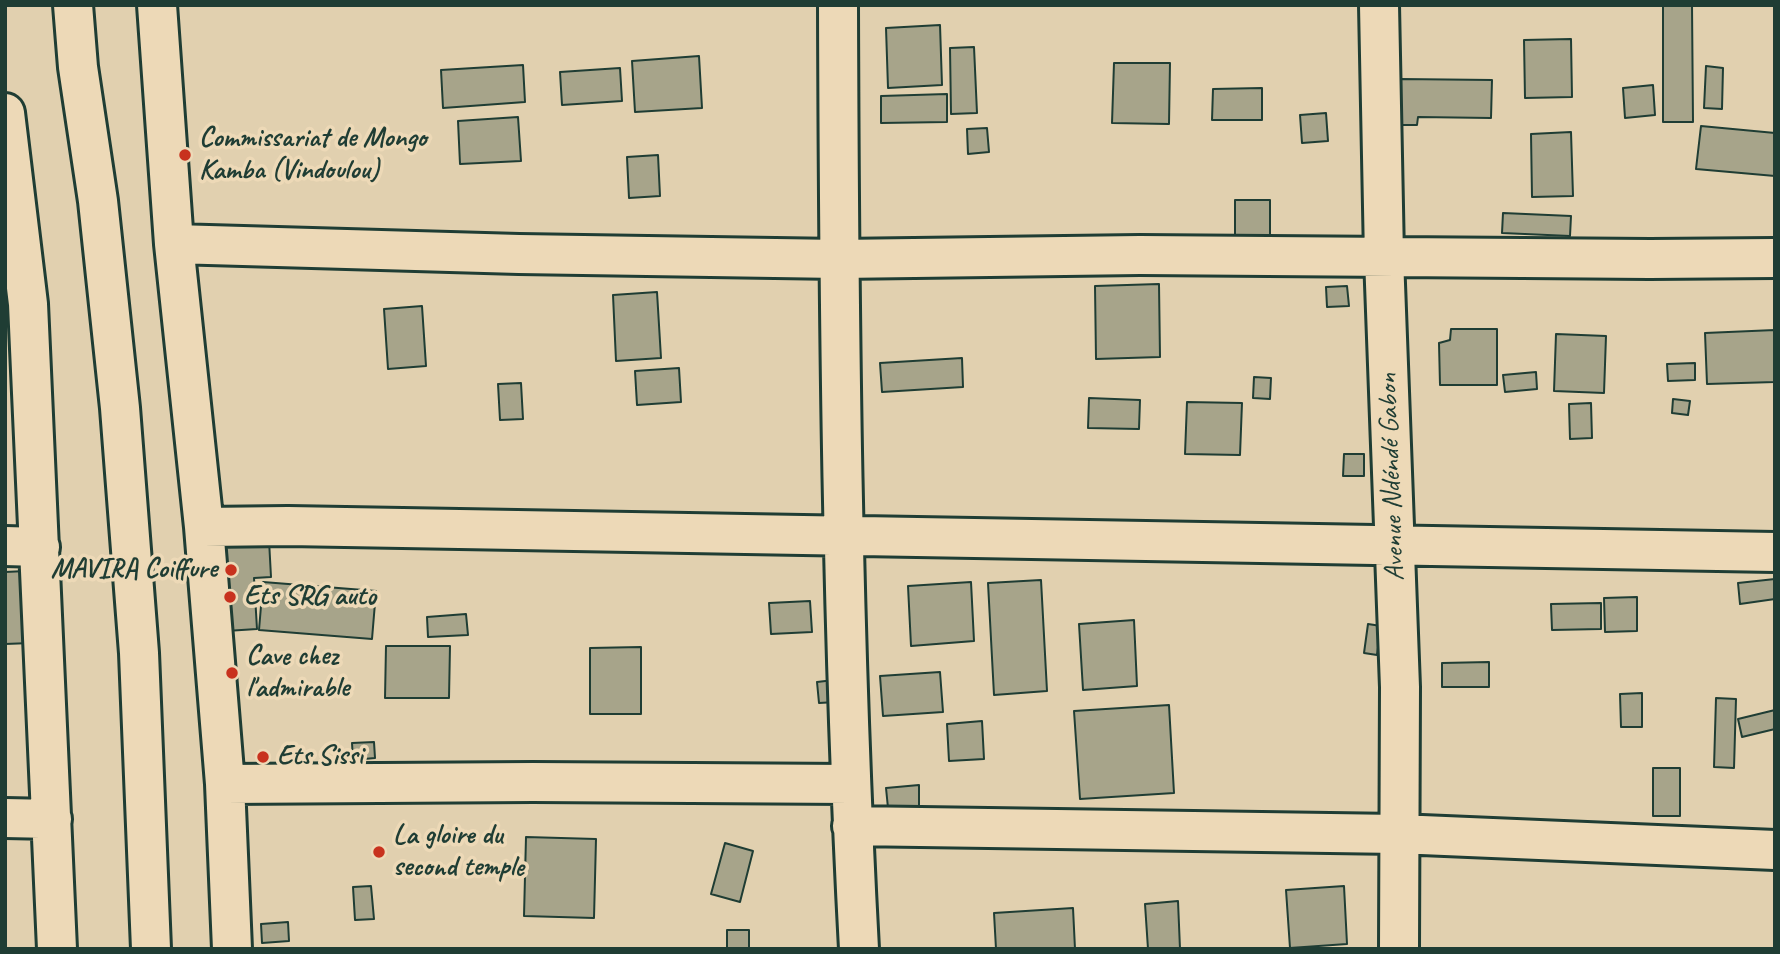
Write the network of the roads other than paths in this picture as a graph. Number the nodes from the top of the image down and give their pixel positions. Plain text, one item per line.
1 (72, 5) edge
2 (157, 5) edge
3 (838, 5) edge
4 (1378, 5) edge
5 (5, 113) edge
6 (174, 244) junction
7 (1384, 257) junction
8 (1775, 258) edge
9 (839, 259) junction
10 (17, 304) edge
11 (204, 527) junction
12 (845, 535) junction
13 (1394, 544) junction
14 (22, 546) edge
15 (1775, 552) edge
16 (225, 784) junction
17 (850, 784) junction
18 (5, 818) edge
19 (52, 819) junction
20 (852, 826) junction
21 (1398, 834) junction
22 (1775, 850) edge
23 (57, 949) edge
24 (150, 949) edge
25 (232, 949) edge
26 (859, 949) edge
27 (1399, 949) edge

1 - 24 main road
2 - 6 main road
3 - 9 main road
4 - 7 main road, Avenue Ndéndé Gabon
5 - 10 main road
6 - 9 main road
6 - 11 main road
7 - 8 main road
7 - 9 main road
7 - 13 main road, Avenue Ndéndé Gabon
9 - 12 main road
10 - 14 main road
11 - 12 main road
11 - 16 main road
12 - 13 main road
12 - 17 main road
13 - 15 main road
13 - 21 main road, Avenue Ndéndé Gabon
14 - 19 main road
16 - 17 main road
16 - 25 main road
17 - 20 main road
18 - 19 main road
19 - 23 main road
20 - 21 main road
20 - 26 main road
21 - 22 main road
21 - 27 main road, Avenue Ndéndé Gabon

